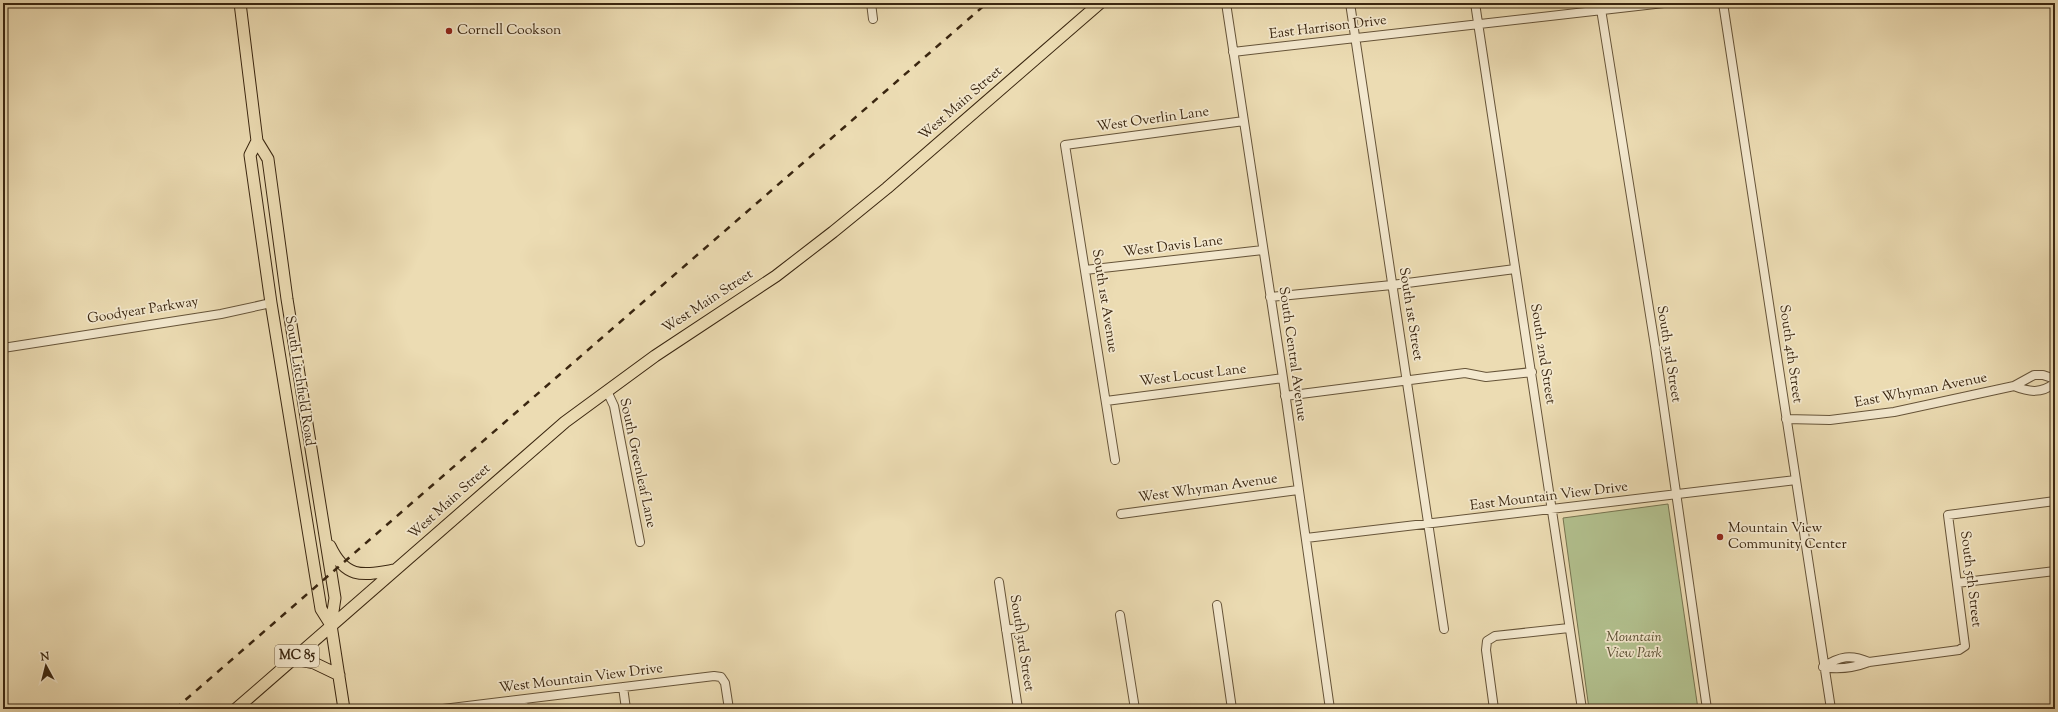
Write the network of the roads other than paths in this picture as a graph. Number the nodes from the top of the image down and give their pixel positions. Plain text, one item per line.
1 (240, 3) edge
2 (871, 3) edge
3 (1100, 3) edge
4 (1226, 3) edge
5 (1350, 3) edge
6 (1475, 3) edge
7 (1664, 3) edge
8 (1723, 3) edge
9 (1600, 7) edge
10 (874, 19) dead end
11 (1478, 23) junction
12 (1355, 38) junction
13 (1233, 52) junction
14 (1244, 121) junction
15 (257, 141) junction
16 (1066, 145) joint
17 (250, 155) junction
18 (268, 159) junction
19 (1263, 250) junction
20 (1515, 269) junction
21 (1086, 270) junction
22 (1392, 285) junction
23 (1270, 297) junction
24 (287, 300) junction
25 (271, 303) junction
26 (3, 348) edge
27 (1532, 372) junction
28 (1283, 378) junction
29 (2055, 379) edge
30 (1407, 380) junction
31 (2055, 383) edge
32 (2014, 386) junction
33 (607, 391) junction
34 (1285, 396) junction
35 (1106, 401) junction
36 (1786, 420) junction
37 (1114, 460) dead end
38 (1796, 480) junction
39 (1298, 490) junction
40 (1675, 495) junction
41 (2055, 501) edge
42 (1553, 510) junction
43 (1121, 514) dead end
44 (1430, 525) junction
45 (326, 538) junction
46 (1306, 538) junction
47 (640, 542) dead end
48 (396, 570) junction
49 (2055, 571) edge
50 (999, 582) dead end
51 (1957, 583) junction
52 (1217, 605) dead end
53 (1120, 615) dead end
54 (331, 625) junction
55 (1024, 627) dead end
56 (1569, 628) junction
57 (1444, 629) dead end
58 (1006, 630) junction
59 (294, 659) junction
60 (1823, 667) junction
61 (339, 675) junction
62 (623, 687) junction
63 (523, 700) junction
64 (236, 709) edge
65 (344, 709) edge
66 (443, 709) edge
67 (524, 709) edge
68 (626, 709) edge
69 (729, 709) edge
70 (1018, 709) edge
71 (1135, 709) edge
72 (1232, 709) edge
73 (1330, 709) edge
74 (1494, 709) edge
75 (1582, 709) edge
76 (1706, 709) edge
77 (1831, 709) edge

1 - 15 main road, South Litchfield Road
2 - 10 street
3 - 33 main road, West Main Street
4 - 13 street, South Central Avenue
5 - 12 street, South 1st Street
6 - 11 street, South 2nd Street
7 - 9 street, East Harrison Drive
8 - 36 street, South 4th Street
9 - 11 street, East Harrison Drive
9 - 40 street, South 3rd Street
11 - 12 street, East Harrison Drive
11 - 20 street, South 2nd Street
12 - 13 street, East Harrison Drive
12 - 22 street, South 1st Street
13 - 14 street, South Central Avenue
14 - 16 street, West Overlin Lane
14 - 19 street, South Central Avenue
15 - 17 main road
15 - 18 main road, South Litchfield Road
16 - 21 street, South 1st Avenue
17 - 18 main road
17 - 25 main road, South Litchfield Road
18 - 24 main road, South Litchfield Road
19 - 21 street, West Davis Lane
19 - 23 street, South Central Avenue
20 - 22 street
20 - 27 street, South 2nd Street
21 - 35 street, South 1st Avenue
22 - 23 street
22 - 30 street, South 1st Street
23 - 28 street, South Central Avenue
24 - 25 main road, Goodyear Parkway
24 - 45 main road, South Litchfield Road
25 - 26 street, Goodyear Parkway
25 - 54 main road, South Litchfield Road
27 - 30 street
27 - 42 street, South 2nd Street
28 - 34 street, South Central Avenue
28 - 35 street, West Locust Lane
29 - 32 street, East Whyman Avenue
30 - 34 street
30 - 44 street, South 1st Street
31 - 32 street, East Whyman Avenue
32 - 36 street, East Whyman Avenue
33 - 47 street, South Greenleaf Lane
33 - 48 main road, West Main Street
34 - 39 street, South Central Avenue
35 - 37 street, South 1st Avenue
36 - 38 street, South 4th Street
38 - 40 street, East Mountain View Drive
38 - 60 street, South 4th Street
39 - 43 street, West Whyman Avenue
39 - 46 street, South Central Avenue
40 - 42 street, East Mountain View Drive
40 - 76 street, South 3rd Street
41 - 51 street, South 5th Street
42 - 44 street, East Mountain View Drive
42 - 56 street, South 2nd Street
44 - 46 street, East Mountain View Drive
44 - 57 street, South 1st Street
45 - 48 main road
45 - 54 main road, South Litchfield Road
46 - 73 street, South Central Avenue
48 - 54 main road, West Main Street
49 - 51 street
50 - 58 street, South 3rd Street
51 - 60 street, South 5th Street
52 - 72 street
53 - 71 street
54 - 59 main road, MC 85
54 - 61 main road, South Litchfield Road
55 - 58 street
56 - 74 street
56 - 75 street, South 2nd Street
58 - 70 street, South 3rd Street
59 - 61 main road
59 - 64 main road, MC 85
60 - 77 street, South 4th Street
61 - 65 main road, South Litchfield Road
62 - 63 street, West Mountain View Drive
62 - 68 street
62 - 69 street, West Mountain View Drive
63 - 66 street, West Mountain View Drive
63 - 67 street

